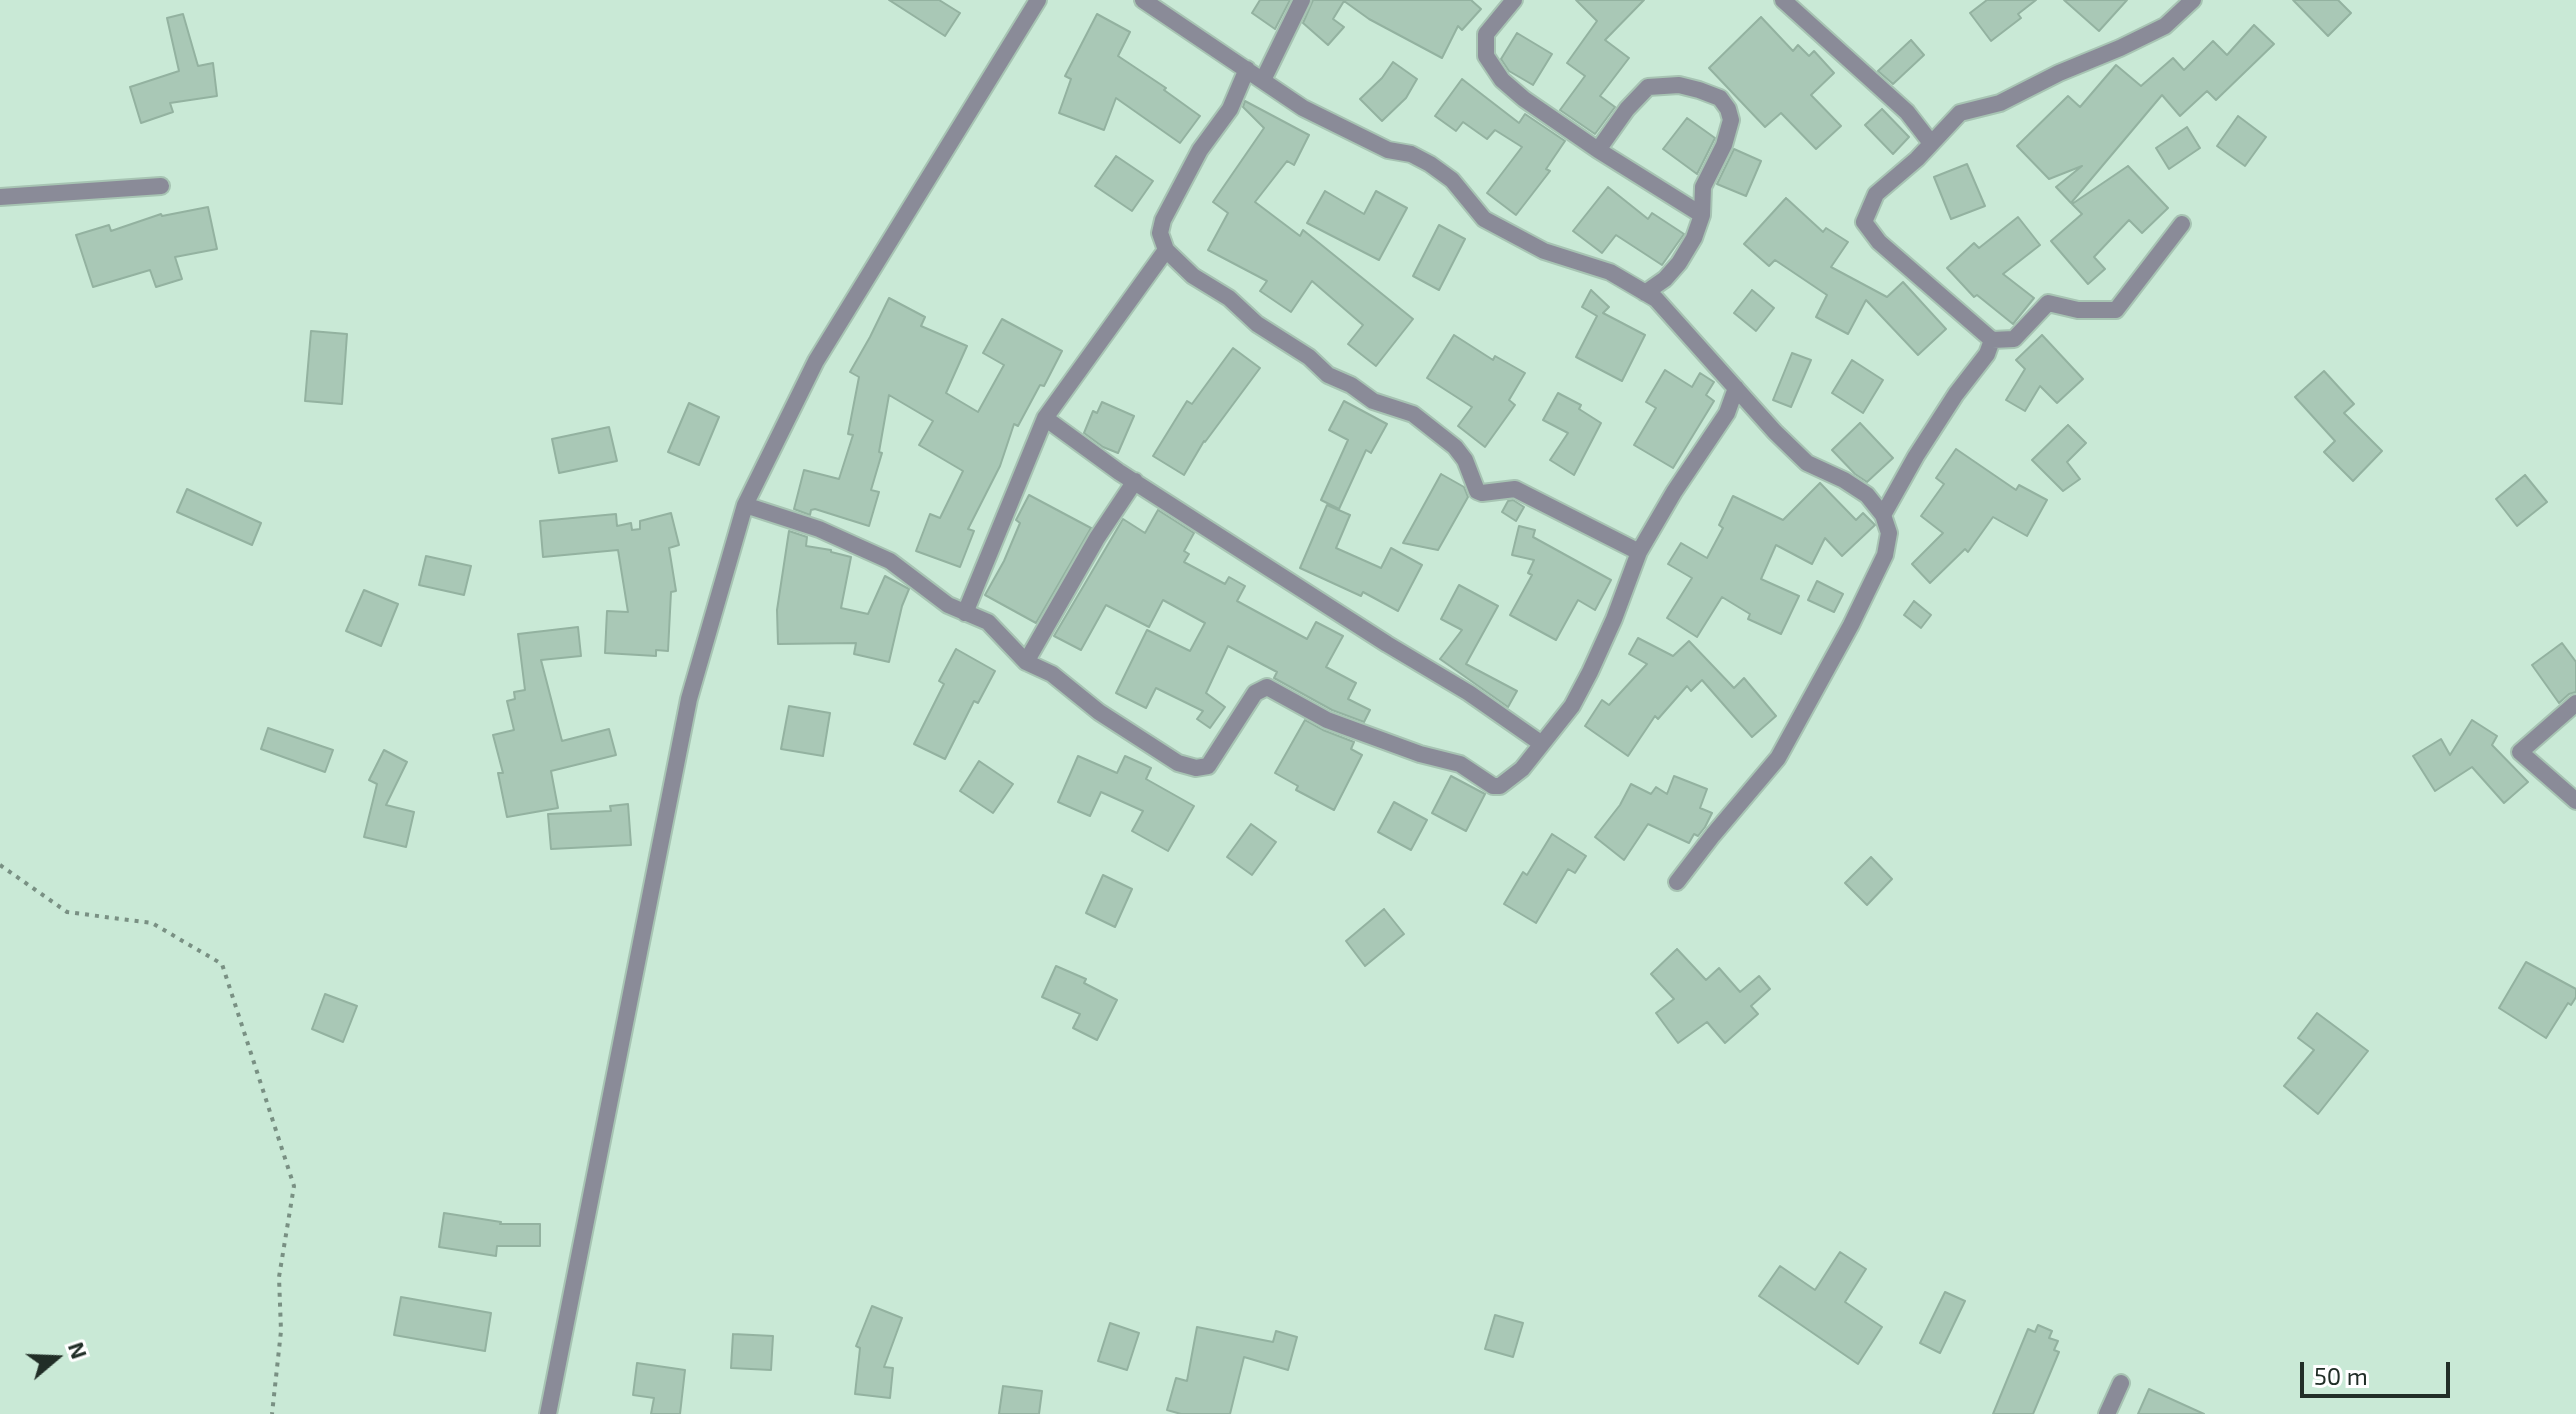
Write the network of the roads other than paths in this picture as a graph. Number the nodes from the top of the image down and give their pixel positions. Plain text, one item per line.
1 (1038, 0) edge
2 (1143, 0) edge
3 (1302, 0) edge
4 (1514, 0) edge
5 (1783, 0) edge
6 (2193, 0) edge
7 (1247, 69) junction
8 (1263, 80) junction
9 (1931, 143) junction
10 (1598, 150) junction
11 (161, 186) dead end
12 (0, 197) edge
13 (1702, 215) junction
14 (2182, 224) dead end
15 (1166, 250) junction
16 (1645, 293) junction
17 (1992, 340) junction
18 (1736, 388) junction
19 (1045, 418) junction
20 (1135, 481) junction
21 (745, 505) junction
22 (1883, 515) junction
23 (1639, 552) junction
24 (965, 613) junction
25 (1026, 662) junction
26 (2576, 703) edge
27 (1542, 744) junction
28 (2576, 801) edge
29 (1677, 882) dead end
30 (2121, 1383) dead end
31 (548, 1414) edge
32 (2107, 1414) edge

1 - 21 street
2 - 7 street
3 - 8 street
4 - 10 street
5 - 9 street
6 - 9 street
7 - 8 street
7 - 15 street
8 - 16 street
9 - 17 street
10 - 13 street
10 - 13 street
11 - 12 street
13 - 16 street
14 - 17 street
15 - 19 street
15 - 23 street
16 - 18 street
17 - 22 street
18 - 22 street
18 - 23 street
19 - 20 street
19 - 24 street
20 - 25 street
20 - 27 street
21 - 24 street
21 - 31 street
22 - 29 street
23 - 27 street
24 - 25 street
25 - 27 street
26 - 28 street
30 - 32 street

